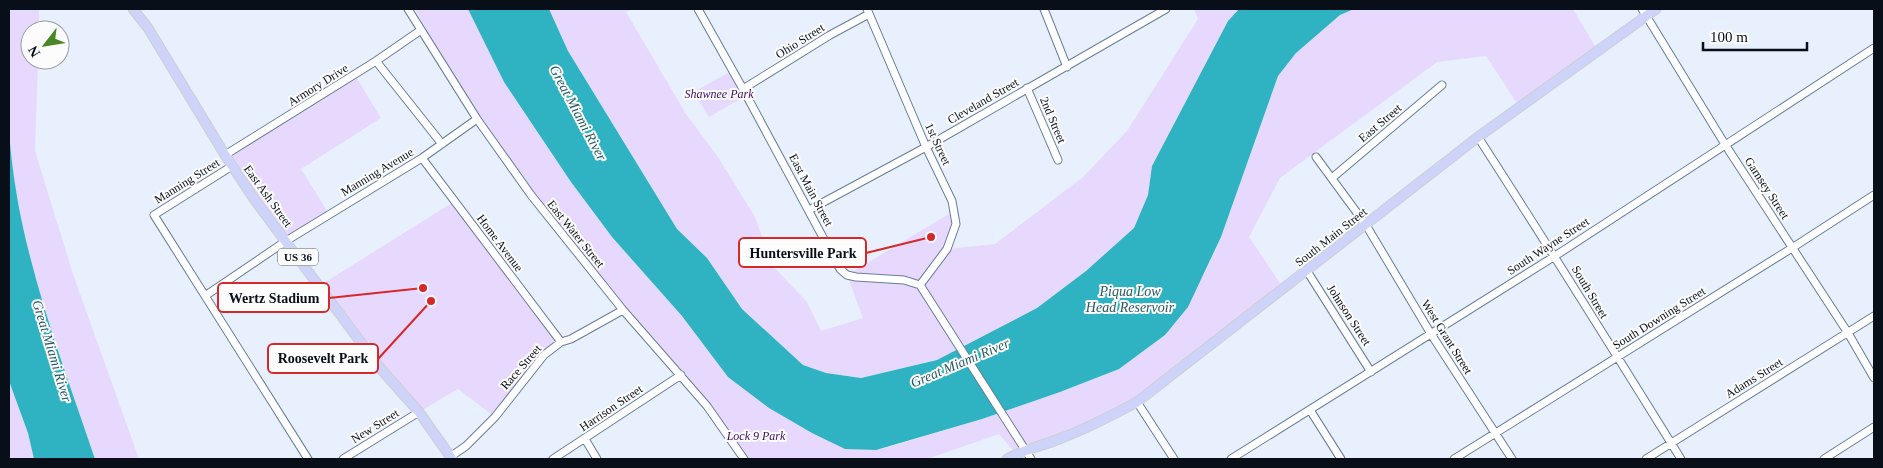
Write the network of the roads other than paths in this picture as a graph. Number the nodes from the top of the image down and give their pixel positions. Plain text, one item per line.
1 (133, 9) edge
2 (408, 9) edge
3 (698, 9) edge
4 (1044, 9) edge
5 (1166, 9) edge
6 (1656, 9) edge
7 (868, 11) edge
8 (1644, 12) edge
9 (421, 30) junction
10 (1874, 48) edge
11 (376, 61) junction
12 (1068, 67) junction
13 (1442, 85) dead end
14 (1027, 88) junction
15 (743, 89) junction
16 (477, 118) junction
17 (1478, 137) junction
18 (442, 144) junction
19 (1726, 146) junction
20 (926, 147) junction
21 (225, 155) junction
22 (1316, 157) dead end
23 (422, 158) junction
24 (1058, 160) dead end
25 (232, 166) junction
26 (1332, 178) junction
27 (1874, 195) edge
28 (810, 210) junction
29 (1366, 225) junction
30 (286, 241) junction
31 (1792, 248) junction
32 (1554, 256) junction
33 (1307, 271) junction
34 (920, 285) junction
35 (205, 296) junction
36 (623, 310) junction
37 (1874, 316) edge
38 (1848, 333) junction
39 (1431, 334) junction
40 (561, 342) junction
41 (1617, 358) junction
42 (1371, 372) junction
43 (681, 375) junction
44 (1874, 378) edge
45 (1137, 402) junction
46 (1310, 410) junction
47 (419, 412) junction
48 (1874, 426) edge
49 (1496, 433) junction
50 (584, 439) junction
51 (1671, 444) junction
52 (1026, 450) junction
53 (451, 458) edge
54 (308, 459) edge
55 (343, 459) edge
56 (553, 459) edge
57 (597, 459) edge
58 (744, 459) edge
59 (1007, 459) edge
60 (1032, 459) edge
61 (1174, 459) edge
62 (1231, 459) edge
63 (1341, 459) edge
64 (1454, 459) edge
65 (1512, 459) edge
66 (1646, 459) edge
67 (1680, 459) edge
68 (1824, 459) edge

1 - 21 main road, East Ash Street / US 36
2 - 9 street, East Water Street
3 - 15 street, East Main Street
4 - 12 street
5 - 12 street, Cleveland Street
6 - 8 main road, South Main Street
7 - 15 street, Ohio Street
7 - 20 street, 1st Street
8 - 17 main road, South Main Street
8 - 19 street, Garnsey Street
9 - 11 street, Armory Drive
9 - 16 street, East Water Street
10 - 19 street, South Wayne Street
11 - 18 street
11 - 21 street, Armory Drive
12 - 14 street, Cleveland Street
13 - 26 street, East Street
14 - 20 street, Cleveland Street
14 - 24 street, 2nd Street
15 - 28 street, East Main Street
16 - 18 street, Manning Avenue
16 - 36 street, East Water Street
17 - 29 main road, South Main Street
17 - 32 street, South Street
18 - 23 street, Manning Avenue
19 - 31 street, Garnsey Street
19 - 32 street, South Wayne Street
20 - 28 street, Cleveland Street
20 - 34 street, 1st Street
21 - 25 main road, East Ash Street / US 36
22 - 26 street, West Grant Street
23 - 30 street, Manning Avenue
23 - 40 street, Home Avenue
25 - 30 main road, East Ash Street / US 36
25 - 35 street, Manning Street
26 - 29 street, West Grant Street
27 - 31 street, South Downing Street
28 - 34 street, East Main Street
29 - 33 main road, South Main Street
29 - 39 street, West Grant Street
30 - 35 street, Manning Avenue
30 - 47 main road, East Ash Street / US 36
31 - 38 street, Garnsey Street
31 - 41 street, South Downing Street
32 - 39 street, South Wayne Street
32 - 41 street, South Street
33 - 42 street, Johnson Street
33 - 45 main road, South Main Street
34 - 52 street
35 - 54 street
36 - 40 street, Race Street
36 - 43 street, East Water Street
37 - 38 street, Adams Street
38 - 44 street, Garnsey Street
38 - 51 street, Adams Street
39 - 42 street, South Wayne Street
39 - 49 street, West Grant Street
40 - 53 street, Race Street
41 - 49 street, South Downing Street
41 - 51 street, South Street
42 - 46 street, South Wayne Street
43 - 50 street, Harrison Street
43 - 58 street, East Water Street
45 - 52 main road, South Main Street
45 - 61 street
46 - 62 street, South Wayne Street
46 - 63 street
47 - 53 main road, East Ash Street / US 36
47 - 55 street, New Street
48 - 68 street
49 - 64 street, South Downing Street
49 - 65 street, West Grant Street
50 - 56 street, Harrison Street
50 - 57 street
51 - 66 street, Adams Street
51 - 67 street, South Street
52 - 59 main road, South Main Street
52 - 60 street

